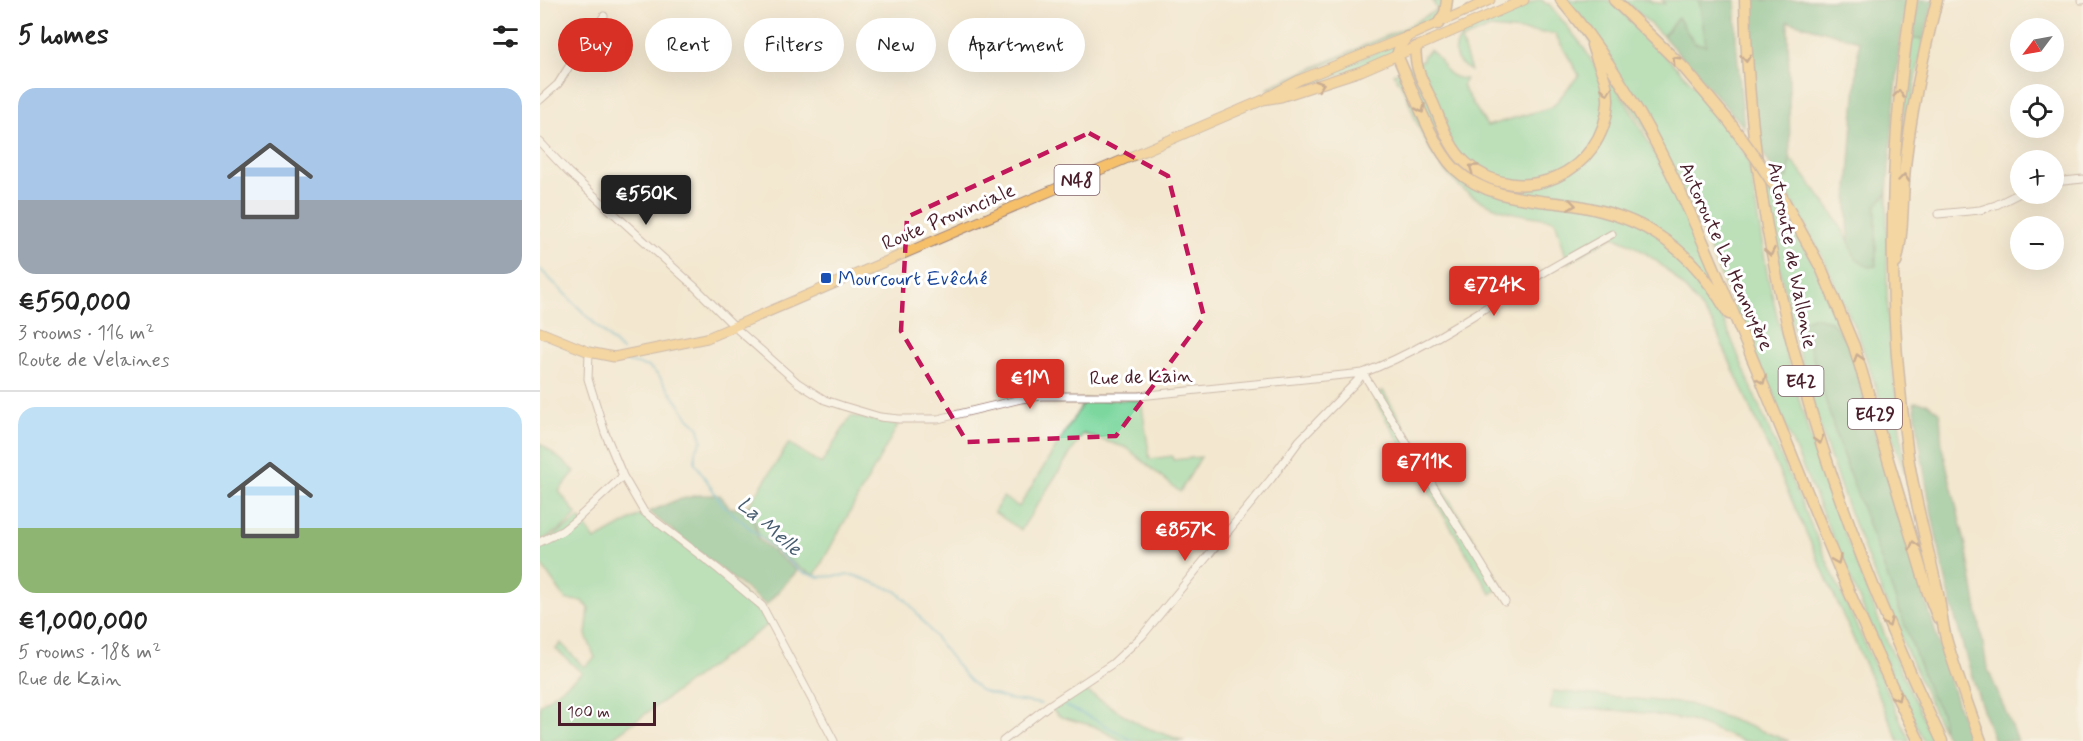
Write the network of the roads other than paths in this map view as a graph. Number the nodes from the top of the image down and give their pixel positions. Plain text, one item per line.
1 (1447, 0) edge
2 (1490, 0) edge
3 (1524, 0) edge
4 (1561, 0) edge
5 (1614, 0) edge
6 (1744, 0) edge
7 (1912, 0) edge
8 (1937, 0) edge
9 (604, 16) dead end
10 (1438, 24) junction
11 (1590, 36) junction
12 (1407, 37) junction
13 (1416, 47) junction
14 (1397, 55) junction
15 (540, 100) edge
16 (1263, 100) junction
17 (540, 142) edge
18 (2083, 180) edge
19 (2064, 181) edge
20 (2010, 197) edge
21 (1938, 214) dead end
22 (1612, 234) dead end
23 (1892, 278) junction
24 (1739, 326) junction
25 (735, 327) junction
26 (540, 332) edge
27 (589, 352) junction
28 (1363, 373) junction
29 (623, 476) junction
30 (540, 542) edge
31 (1505, 602) dead end
32 (1947, 640) junction
33 (832, 739) edge
34 (1003, 741) edge
35 (1919, 741) edge
36 (1942, 741) edge
37 (1981, 741) edge

1 - 10 highway
2 - 10 main road, N48
3 - 13 main road, N48
4 - 11 highway, Autoroute La Hennuyère
32 -> 5 highway, E429, bridge
6 -> 36 highway, Autoroute de Wallonie / E42
23 -> 7 highway
23 -> 8 highway
9 - 15 street
10 - 12 main road, N48
11 -> 13 highway
11 - 24 highway, Autoroute La Hennuyère
12 - 14 highway
12 - 16 main road, N48
13 - 14 main road, N48
16 -> 14 main road, N48
14 -> 24 highway
16 - 25 main road, Route Provinciale / N48
17 - 25 street, Rue de Kain
18 - 19 street
20 - 21 street
22 - 28 street
23 - 32 highway
24 -> 35 highway, Autoroute La Hennuyère
25 - 27 main road, Route Provinciale / N48
25 - 28 street, Rue de Kain
26 - 27 main road, Route Provinciale / N48
27 - 29 street
28 - 31 street
28 - 34 street
29 - 30 street
29 - 33 street
32 - 37 highway

